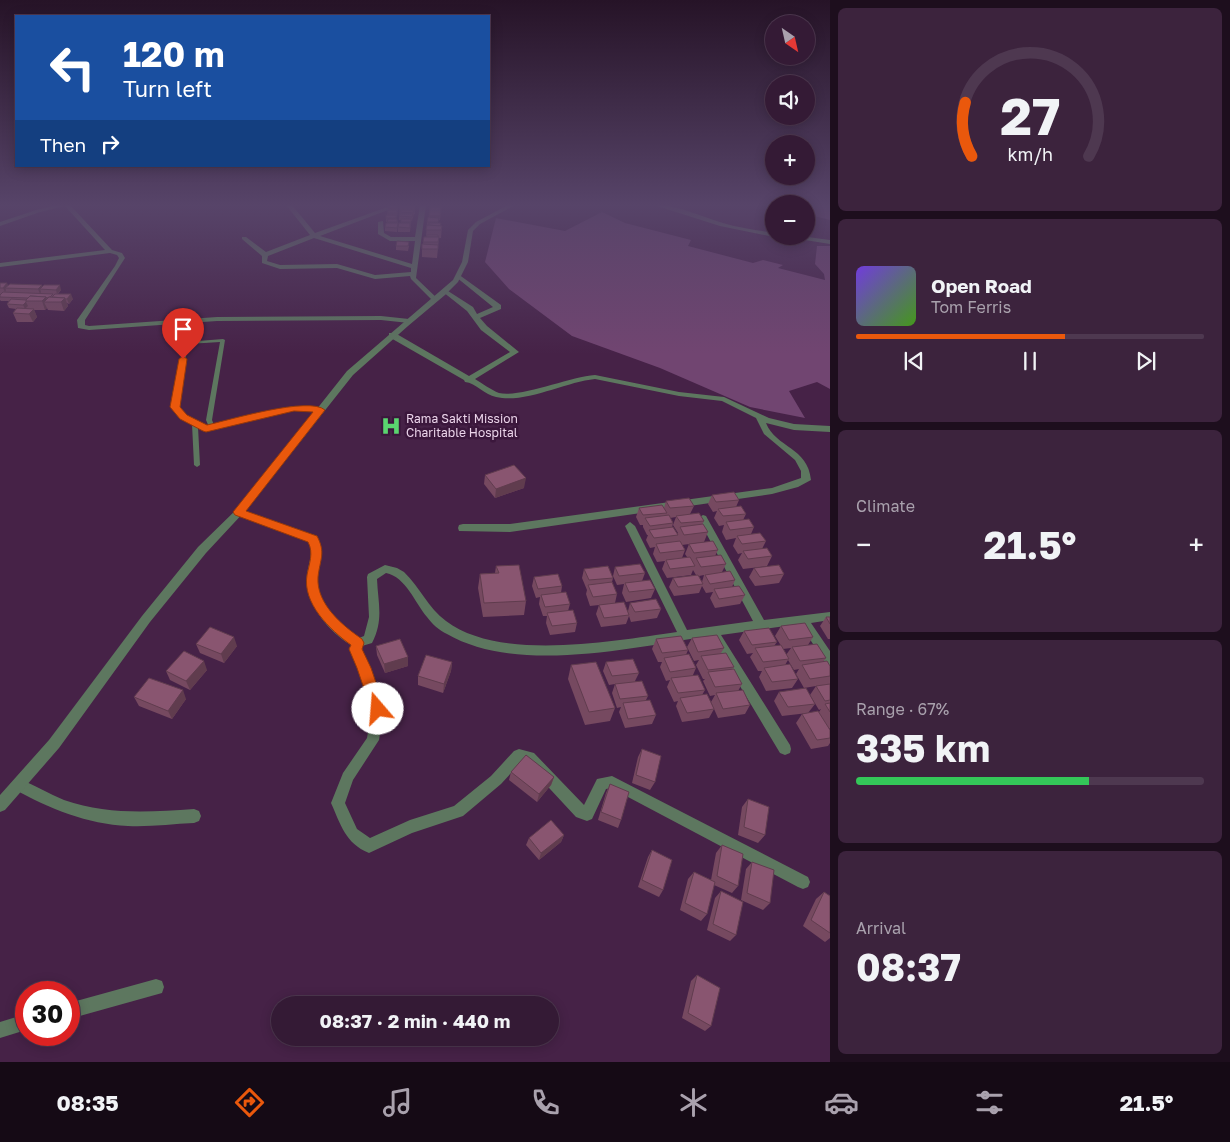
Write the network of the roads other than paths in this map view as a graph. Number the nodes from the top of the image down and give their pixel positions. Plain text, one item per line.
1 (88, 255) edge
2 (120, 255) edge
3 (265, 255) edge
4 (369, 255) edge
5 (416, 255) edge
6 (466, 255) edge
7 (0, 265) edge
8 (414, 270) junction
9 (458, 276) junction
10 (446, 292) junction
11 (435, 300) junction
12 (476, 317) junction
13 (409, 321) junction
14 (392, 336) junction
15 (468, 380) junction
16 (320, 410) junction
17 (760, 417) junction
18 (195, 423) junction
19 (212, 427) junction
20 (830, 429) edge
21 (197, 465) dead end
22 (239, 512) junction
23 (703, 518) edge
24 (630, 526) dead end
25 (463, 528) dead end
26 (830, 616) edge
27 (802, 619) junction
28 (761, 625) junction
29 (714, 631) junction
30 (684, 635) junction
31 (358, 643) junction
32 (830, 660) edge
33 (785, 749) dead end
34 (19, 785) junction
35 (0, 804) edge
36 (194, 816) dead end
37 (803, 882) dead end
38 (156, 987) dead end
39 (80, 1008) edge
40 (15, 1025) edge
41 (0, 1030) edge

1 - 7 street
2 - 13 street
3 - 8 street
4 - 8 street
5 - 8 street
6 - 9 street
8 - 11 street
9 - 10 street
9 - 12 street
10 - 11 street
10 - 12 street
11 - 13 street
12 - 15 street
13 - 14 street
14 - 15 street
14 - 16 street
15 - 17 street
16 - 19 lane
16 - 22 street
17 - 20 street
17 - 25 street
18 - 19 lane
18 - 19 lane
18 - 21 lane
22 - 31 street
22 - 34 street
23 - 28 street
24 - 30 street
26 - 27 street
27 - 28 street
27 - 32 street
28 - 29 street
29 - 30 street
29 - 33 street
30 - 31 street
31 - 37 street
34 - 35 street
34 - 36 street
38 - 39 street
40 - 41 street

